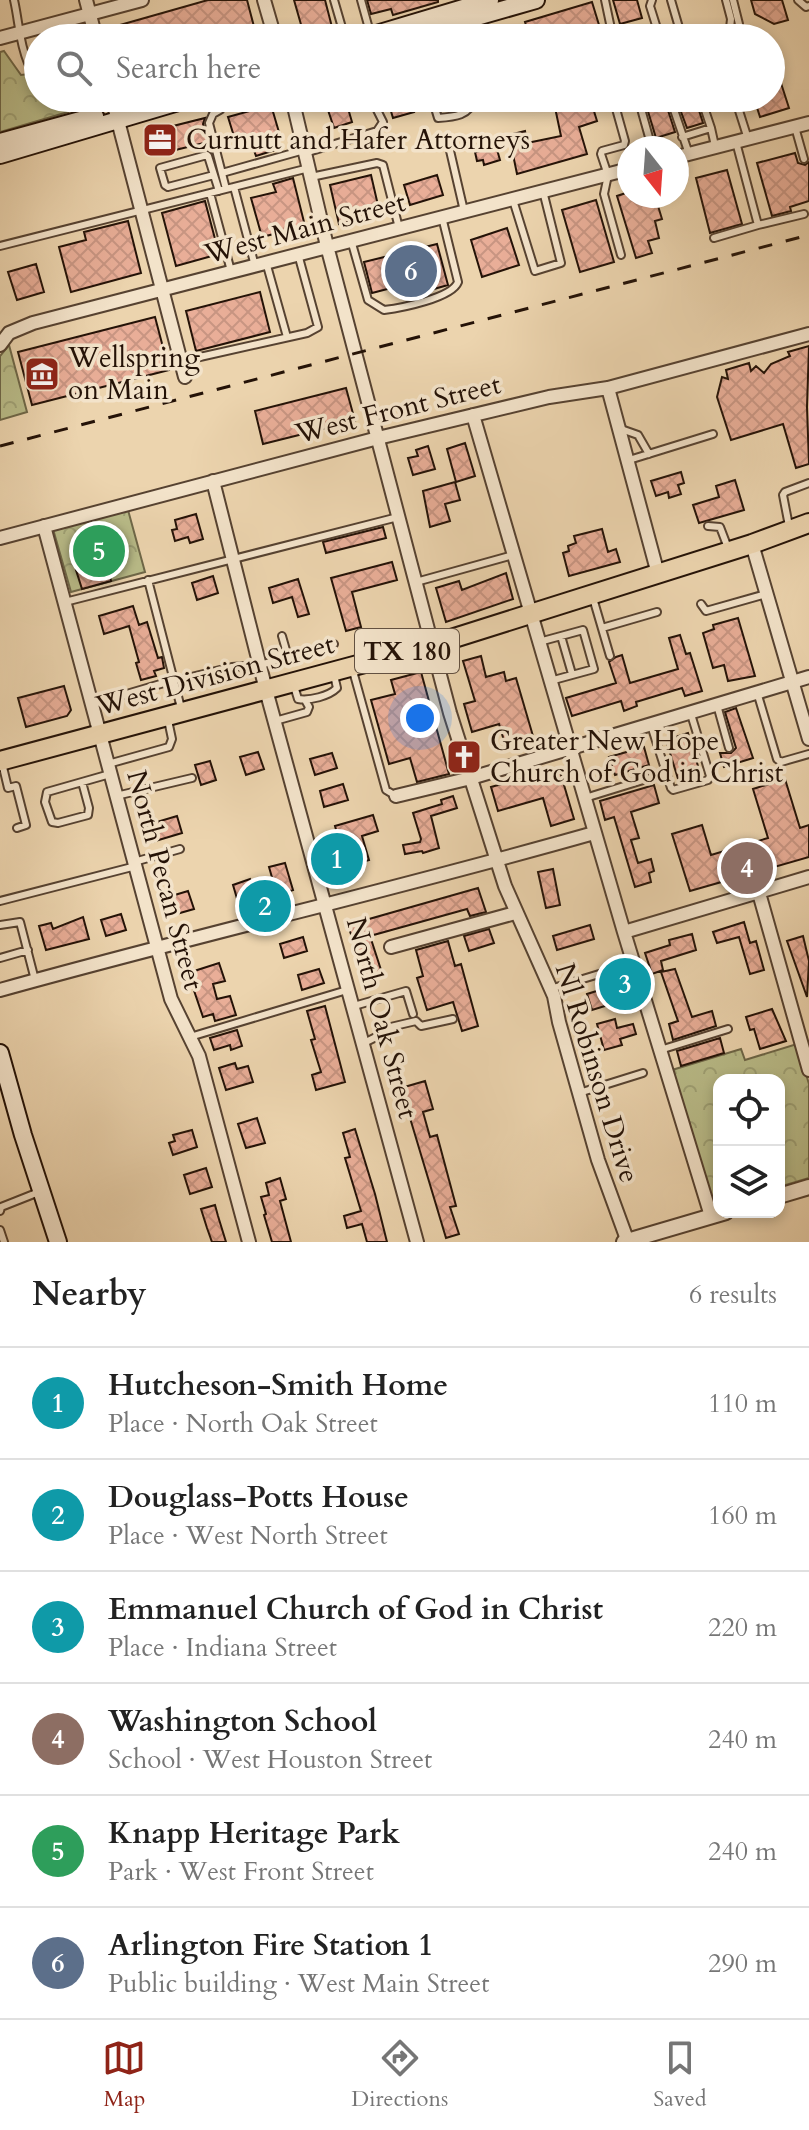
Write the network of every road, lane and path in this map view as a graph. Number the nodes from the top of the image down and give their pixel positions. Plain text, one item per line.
1 (14, 0) edge
2 (86, 0) edge
3 (142, 0) edge
4 (264, 0) edge
5 (334, 0) edge
6 (361, 0) edge
7 (490, 0) edge
8 (536, 0) edge
9 (605, 0) edge
10 (652, 0) edge
11 (671, 0) edge
12 (726, 0) edge
13 (733, 0) edge
14 (798, 0) edge
15 (809, 6) edge
16 (90, 13) junction
17 (460, 17) edge
18 (52, 24) edge
19 (93, 24) edge
20 (271, 24) edge
21 (341, 24) edge
22 (365, 24) edge
23 (427, 24) edge
24 (610, 24) edge
25 (656, 24) edge
26 (678, 24) edge
27 (730, 24) edge
28 (739, 24) edge
29 (24, 32) edge
30 (18, 34) junction
31 (0, 38) edge
32 (24, 51) edge
33 (105, 112) edge
34 (108, 112) edge
35 (116, 112) edge
36 (216, 112) edge
37 (295, 112) edge
38 (378, 112) edge
39 (436, 112) edge
40 (466, 112) edge
41 (617, 112) edge
42 (642, 112) edge
43 (674, 112) edge
44 (706, 112) edge
45 (737, 112) edge
46 (809, 123) edge
47 (795, 127) junction
48 (711, 128) junction
49 (649, 136) edge
50 (682, 136) edge
51 (685, 136) edge
52 (742, 140) junction
53 (0, 142) edge
54 (448, 142) dead end
55 (716, 147) junction
56 (305, 151) junction
57 (689, 154) edge
58 (0, 155) edge
59 (804, 159) dead end
60 (617, 172) edge
61 (222, 173) junction
62 (310, 173) junction
63 (214, 175) junction
64 (608, 175) junction
65 (226, 189) junction
66 (543, 191) junction
67 (210, 193) junction
68 (513, 199) junction
69 (142, 210) junction
70 (464, 211) junction
71 (804, 214) dead end
72 (442, 217) junction
73 (758, 225) junction
74 (399, 228) junction
75 (714, 238) dead end
76 (351, 240) junction
77 (0, 246) edge
78 (327, 246) junction
79 (298, 254) junction
80 (621, 255) dead end
81 (260, 264) junction
82 (232, 272) junction
83 (164, 289) junction
84 (4, 328) edge
85 (809, 334) edge
86 (287, 337) junction
87 (0, 345) edge
88 (181, 361) junction
89 (185, 377) dead end
90 (608, 388) junction
91 (473, 415) junction
92 (621, 429) junction
93 (713, 434) dead end
94 (378, 438) junction
95 (649, 454) junction
96 (629, 460) junction
97 (213, 481) junction
98 (809, 483) edge
99 (398, 517) junction
100 (809, 523) edge
101 (44, 526) junction
102 (708, 526) dead end
103 (790, 529) junction
104 (0, 538) edge
105 (752, 544) junction
106 (729, 552) junction
107 (513, 555) junction
108 (233, 557) junction
109 (658, 574) junction
110 (148, 580) junction
111 (416, 582) junction
112 (766, 594) junction
113 (592, 595) junction
114 (65, 602) junction
115 (701, 604) dead end
116 (657, 612) dead end
117 (531, 614) junction
118 (602, 628) junction
119 (282, 636) dead end
120 (561, 636) junction
121 (539, 642) junction
122 (334, 644) dead end
123 (432, 645) junction
124 (610, 656) dead end
125 (288, 657) junction
126 (260, 665) junction
127 (351, 667) junction
128 (333, 672) junction
129 (572, 674) junction
130 (809, 677) edge
131 (183, 679) dead end
132 (174, 680) junction
133 (550, 681) junction
134 (792, 681) junction
135 (293, 683) junction
136 (266, 690) junction
137 (756, 691) junction
138 (305, 700) junction
139 (716, 703) junction
140 (92, 704) junction
141 (690, 711) junction
142 (174, 715) junction
143 (275, 721) junction
144 (650, 722) junction
145 (100, 734) junction
146 (809, 739) edge
147 (570, 747) junction
148 (729, 748) dead end
149 (809, 754) edge
150 (1, 760) edge
151 (109, 769) junction
152 (666, 773) junction
153 (192, 778) dead end
154 (471, 778) junction
155 (82, 782) junction
156 (8, 788) junction
157 (0, 790) edge
158 (116, 796) junction
159 (396, 796) joint
160 (584, 799) junction
161 (17, 828) dead end
162 (594, 833) junction
163 (180, 849) dead end
164 (497, 861) junction
165 (135, 864) junction
166 (809, 877) edge
167 (759, 893) junction
168 (0, 901) edge
169 (325, 903) junction
170 (515, 913) junction
171 (0, 925) edge
172 (624, 932) junction
173 (158, 947) junction
174 (391, 947) dead end
175 (28, 950) junction
176 (0, 958) edge
177 (609, 971) dead end
178 (35, 980) junction
179 (350, 989) junction
180 (550, 989) junction
181 (0, 990) edge
182 (354, 1006) junction
183 (413, 1014) dead end
184 (453, 1019) dead end
185 (728, 1029) dead end
186 (190, 1037) junction
187 (364, 1043) junction
188 (660, 1050) junction
189 (0, 1053) edge
190 (809, 1070) edge
191 (643, 1073) dead end
192 (579, 1093) junction
193 (7, 1101) edge
194 (809, 1187) edge
195 (42, 1191) junction
196 (785, 1194) edge
197 (713, 1197) edge
198 (0, 1207) edge
199 (713, 1216) edge
200 (0, 1230) edge
201 (4, 1242) edge
202 (58, 1242) edge
203 (249, 1242) edge
204 (417, 1242) edge
205 (626, 1242) edge

1 - 30 lane
2 - 16 street
3 - 16 street
4 - 20 street
5 - 21 lane
6 - 22 lane
7 - 17 main road
8 - 17 main road
9 - 24 lane
10 - 25 lane
11 - 26 lane
12 - 27 lane
13 - 28 lane
14 - 15 lane
16 - 18 street
16 - 19 street
17 - 23 main road
29 - 30 street
30 - 31 street
30 - 32 lane
33 - 53 main road
34 - 58 main road
35 - 69 street
36 - 61 lane
37 - 56 street, Nl Robinson Drive
38 - 56 lane
39 - 40 lane
41 - 64 lane
42 - 49 lane
43 - 50 lane
44 - 48 lane
45 - 52 lane
46 - 47 street
47 - 52 street
47 - 59 lane
48 - 51 lane
48 - 55 lane
52 - 55 street
52 - 73 lane
54 - 70 lane
55 - 57 street
56 - 61 lane
56 - 62 street, Nl Robinson Drive
60 - 64 street, West Main Street
61 - 65 lane
62 - 65 lane
62 - 74 lane
62 - 78 street, Nl Robinson Drive
63 - 63 lane
63 - 65 lane
64 - 66 street, West Main Street
64 - 80 lane
65 - 67 lane
65 - 81 lane
66 - 68 street, West Main Street
66 - 68 lane
67 - 69 lane
67 - 82 lane
68 - 70 street, West Main Street
69 - 77 lane
69 - 83 street
70 - 72 street, West Main Street
71 - 73 lane
72 - 74 street, West Main Street
72 - 76 lane
73 - 75 lane
74 - 76 street, West Main Street
76 - 78 street, West Main Street
78 - 79 street, West Main Street
78 - 94 street, Nl Robinson Drive
79 - 81 street, West Main Street
79 - 86 lane
81 - 82 street, West Main Street
81 - 86 lane
82 - 83 street, West Main Street
83 - 84 street, West Main Street
83 - 88 street
84 - 87 street, West Main Street
85 - 90 street, West Front Street
86 - 88 lane
88 - 89 street
90 - 91 street, West Front Street
90 - 92 street
91 - 94 street, West Front Street
91 - 107 street
92 - 95 lane
92 - 96 street
93 - 95 lane
94 - 97 street, West Front Street
94 - 99 street, Nl Robinson Drive
95 - 96 lane
96 - 109 street
97 - 101 street, West Front Street
97 - 108 street, North Oak Street
98 - 103 lane
99 - 108 lane
99 - 111 street, Nl Robinson Drive
100 - 103 main road, West Division Street / TX 180
101 - 104 street, West Front Street
101 - 114 street, North Pecan Street
102 - 106 lane
103 - 105 main road, West Division Street / TX 180
105 - 106 main road, West Division Street / TX 180
105 - 112 street
106 - 109 main road, West Division Street / TX 180
107 - 111 lane
107 - 117 street
108 - 110 lane
108 - 126 street, North Oak Street
109 - 113 main road, West Division Street / TX 180
110 - 114 lane
110 - 132 lane
111 - 123 street, Nl Robinson Drive
112 - 115 lane
112 - 134 street
113 - 117 main road, West Division Street / TX 180
113 - 118 lane
114 - 140 street, North Pecan Street
116 - 118 lane
117 - 121 street
117 - 123 main road, West Division Street / TX 180
118 - 124 lane
119 - 125 lane
120 - 121 lane
120 - 129 lane
120 - 129 lane
121 - 133 street
122 - 125 lane
123 - 127 main road, West Division Street / TX 180
123 - 154 street, Nl Robinson Drive
125 - 126 lane
126 - 131 lane
126 - 136 street, North Oak Street
127 - 128 main road, West Division Street / TX 180
127 - 159 lane
128 - 135 main road, West Division Street / TX 180
128 - 138 lane
129 - 133 lane
130 - 134 street
132 - 140 lane
132 - 142 lane
133 - 147 street
134 - 137 street
134 - 146 street
135 - 136 main road, West Division Street / TX 180
135 - 138 lane
136 - 142 main road, West Division Street / TX 180
136 - 143 street, North Oak Street
137 - 139 street
137 - 149 lane
138 - 143 lane
139 - 141 street
139 - 148 lane
140 - 145 street, North Pecan Street
141 - 144 street
141 - 152 lane
142 - 145 main road, West Division Street / TX 180
142 - 151 lane
143 - 169 street, North Oak Street
144 - 147 street
144 - 152 lane
145 - 150 main road, West Division Street / TX 180
145 - 151 street, North Pecan Street
147 - 154 street
147 - 160 street
150 - 156 lane
151 - 155 lane
151 - 158 street, North Pecan Street
152 - 160 lane
153 - 158 lane
154 - 159 street
154 - 164 street, Nl Robinson Drive
155 - 155 lane
156 - 157 lane
156 - 161 lane
158 - 165 street, North Pecan Street
160 - 162 street
162 - 164 street
162 - 172 street
163 - 165 lane
164 - 169 street
164 - 170 street, Nl Robinson Drive
165 - 168 lane
165 - 173 street, North Pecan Street
166 - 167 street
167 - 172 street
167 - 190 street
169 - 173 street
169 - 179 street, North Oak Street
170 - 174 street
170 - 180 street, Nl Robinson Drive
171 - 175 lane
172 - 188 street
173 - 178 street
173 - 186 street, North Pecan Street
175 - 176 lane
175 - 178 lane
177 - 180 lane
178 - 181 street
179 - 182 street, North Oak Street
179 - 186 lane
180 - 192 street, Nl Robinson Drive
182 - 183 lane
182 - 187 street, North Oak Street
184 - 187 lane
185 - 188 lane
186 - 203 street, North Pecan Street
187 - 204 street, North Oak Street
188 - 197 street
189 - 193 main road
191 - 192 lane
192 - 205 street, Nl Robinson Drive
193 - 195 main road
194 - 196 street
195 - 198 lane
195 - 202 main road
199 - 205 street
200 - 201 lane

